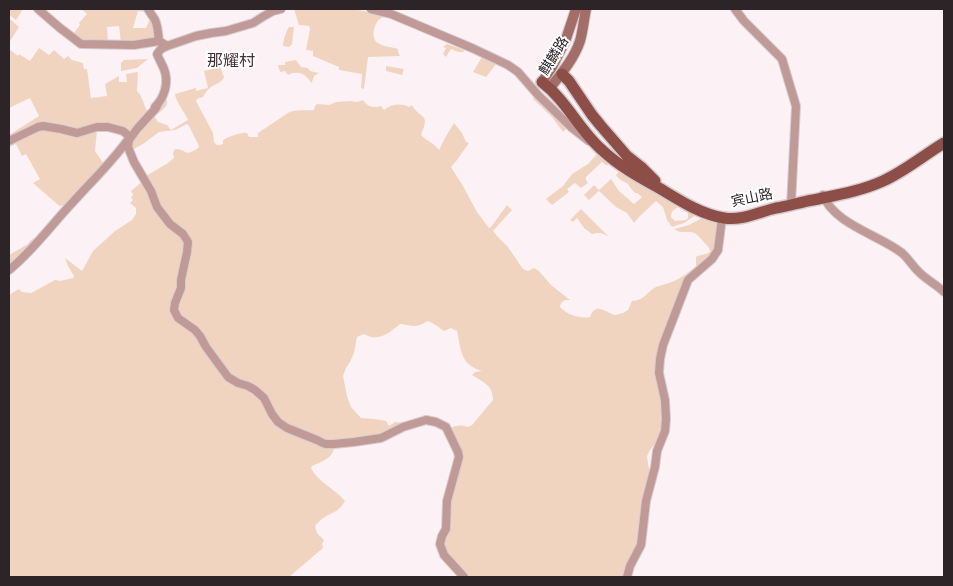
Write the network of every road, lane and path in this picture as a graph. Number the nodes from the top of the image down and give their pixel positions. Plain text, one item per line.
1 (38, 9) edge
2 (148, 9) edge
3 (281, 9) edge
4 (371, 9) edge
5 (576, 9) edge
6 (586, 9) edge
7 (735, 9) edge
8 (159, 41) junction
9 (167, 46) junction
10 (562, 74) junction
11 (546, 85) junction
12 (158, 104) junction
13 (130, 136) junction
14 (9, 141) edge
15 (944, 141) edge
16 (595, 144) junction
17 (823, 196) junction
18 (791, 203) junction
19 (722, 218) junction
20 (9, 270) edge
21 (944, 292) edge
22 (464, 577) edge
23 (627, 577) edge

1 - 8 street
2 - 8 street
3 - 9 street
4 - 16 street
5 - 11 main road, 麒麟路
6 - 10 main road, 麒麟路
7 - 18 street
8 - 9 street
9 - 12 street
10 - 11 main road, 麒麟路
10 - 18 main road, 宾山路
11 - 16 main road, 宾山路
12 - 13 street
12 - 22 street
13 - 14 street
13 - 20 street
15 - 17 main road, 宾山路
16 - 19 main road, 宾山路
17 - 18 main road, 宾山路
17 - 21 street
18 - 19 main road, 宾山路
19 - 23 street

